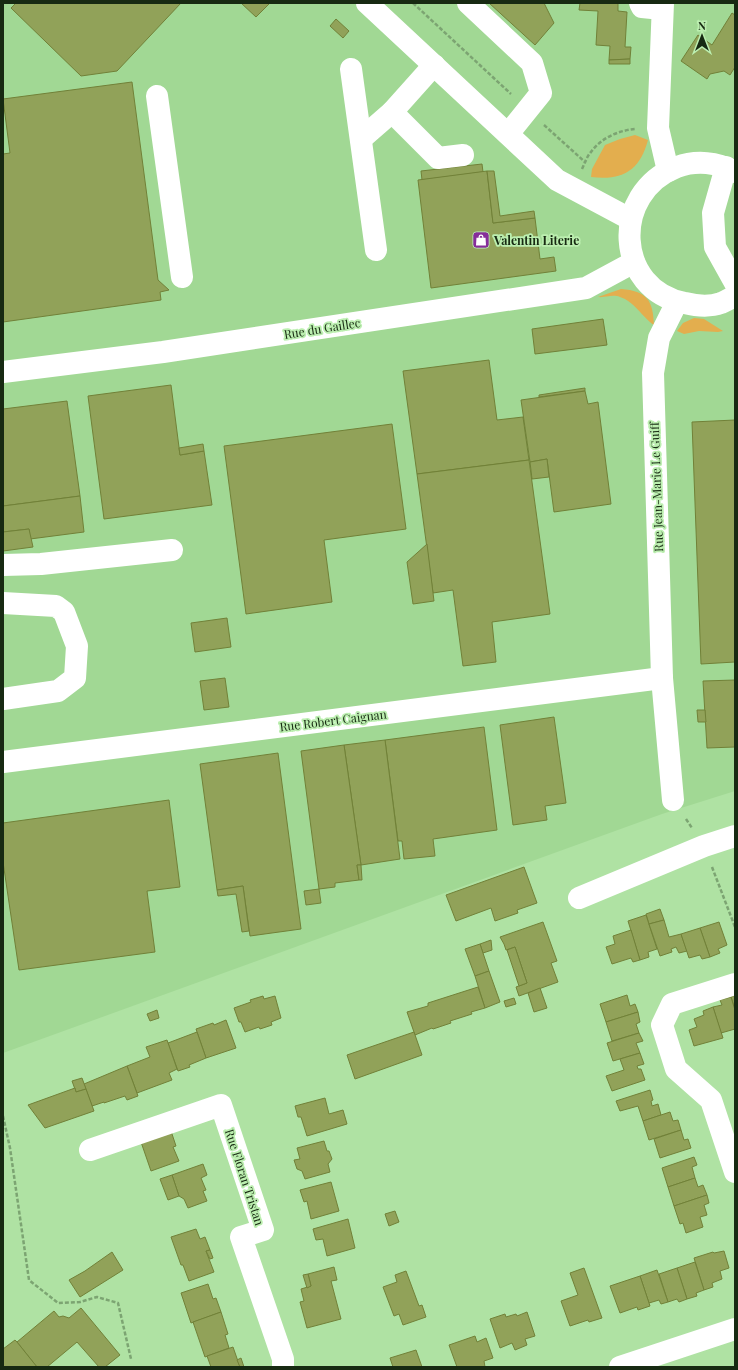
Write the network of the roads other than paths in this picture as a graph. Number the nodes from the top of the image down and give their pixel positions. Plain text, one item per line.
1 (367, 3) edge
2 (468, 3) edge
3 (640, 3) edge
4 (662, 6) edge
5 (434, 65) junction
6 (351, 69) dead end
7 (157, 96) dead end
8 (392, 112) junction
9 (508, 134) junction
10 (360, 139) junction
11 (463, 155) dead end
12 (732, 165) edge
13 (668, 171) junction
14 (630, 219) junction
15 (376, 250) dead end
16 (634, 262) junction
17 (182, 277) dead end
18 (735, 283) edge
19 (735, 296) edge
20 (677, 302) junction
21 (3, 372) edge
22 (172, 550) dead end
23 (3, 565) edge
24 (3, 603) edge
25 (662, 678) junction
26 (3, 699) edge
27 (3, 762) edge
28 (673, 800) dead end
29 (735, 836) edge
30 (579, 898) dead end
31 (735, 984) edge
32 (90, 1150) dead end
33 (735, 1172) edge
34 (735, 1329) edge
35 (283, 1367) edge
36 (620, 1367) edge

1 - 5 street
2 - 9 street
3 - 4 street
4 - 13 street
5 - 8 street
5 - 9 street
6 - 10 street
7 - 17 street
8 - 10 street
8 - 11 street
9 - 14 street
10 - 15 street
12 - 13 street
12 - 18 street
13 - 14 street
14 - 16 street
16 - 20 street
16 - 21 street, Rue du Gaillec
19 - 20 street
20 - 25 street, Rue Jean-Marie Le Guiff
22 - 23 street
24 - 26 street
25 - 27 street, Rue Robert Caignan
25 - 28 street, Rue Jean-Marie Le Guiff
29 - 30 street
31 - 33 street
32 - 35 street, Rue Floran Tristan
34 - 36 street

